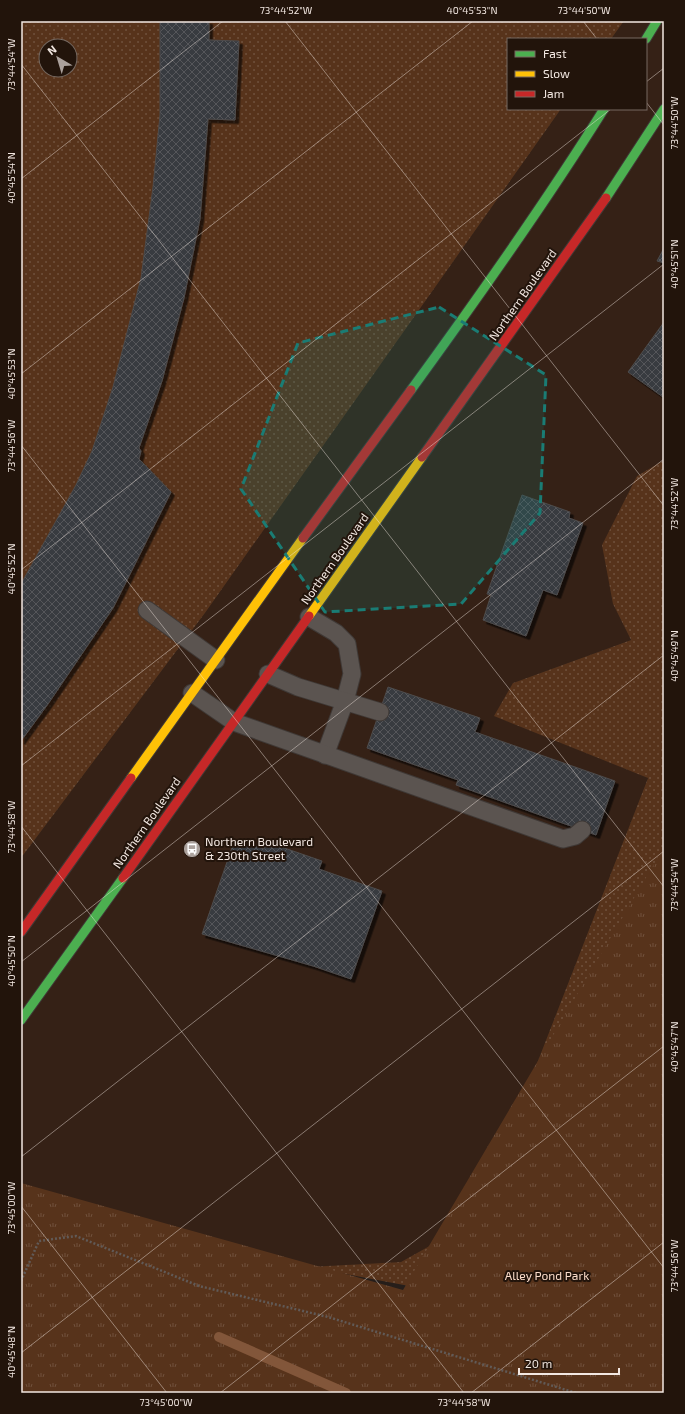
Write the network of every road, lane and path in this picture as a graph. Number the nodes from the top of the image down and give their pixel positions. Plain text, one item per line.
1 (657, 21) edge
2 (647, 38) edge
3 (664, 109) edge
4 (603, 110) edge
5 (147, 610) dead end
6 (309, 617) junction
7 (216, 660) junction
8 (268, 674) junction
9 (192, 694) junction
10 (344, 701) junction
11 (380, 712) dead end
12 (234, 722) junction
13 (325, 755) junction
14 (582, 830) dead end
15 (21, 932) edge
16 (21, 1020) edge
17 (21, 1281) edge
18 (576, 1393) edge

1 - 2 main road
3 - 6 main road, Northern Boulevard
4 - 7 main road
5 - 7 lane
6 - 8 main road, Northern Boulevard
6 - 10 lane
7 - 9 main road
8 - 10 lane
8 - 12 main road, Northern Boulevard
9 - 12 lane
9 - 15 main road
10 - 11 lane
10 - 13 lane
12 - 13 lane
12 - 16 main road, Northern Boulevard
13 - 14 lane
17 - 18 path

